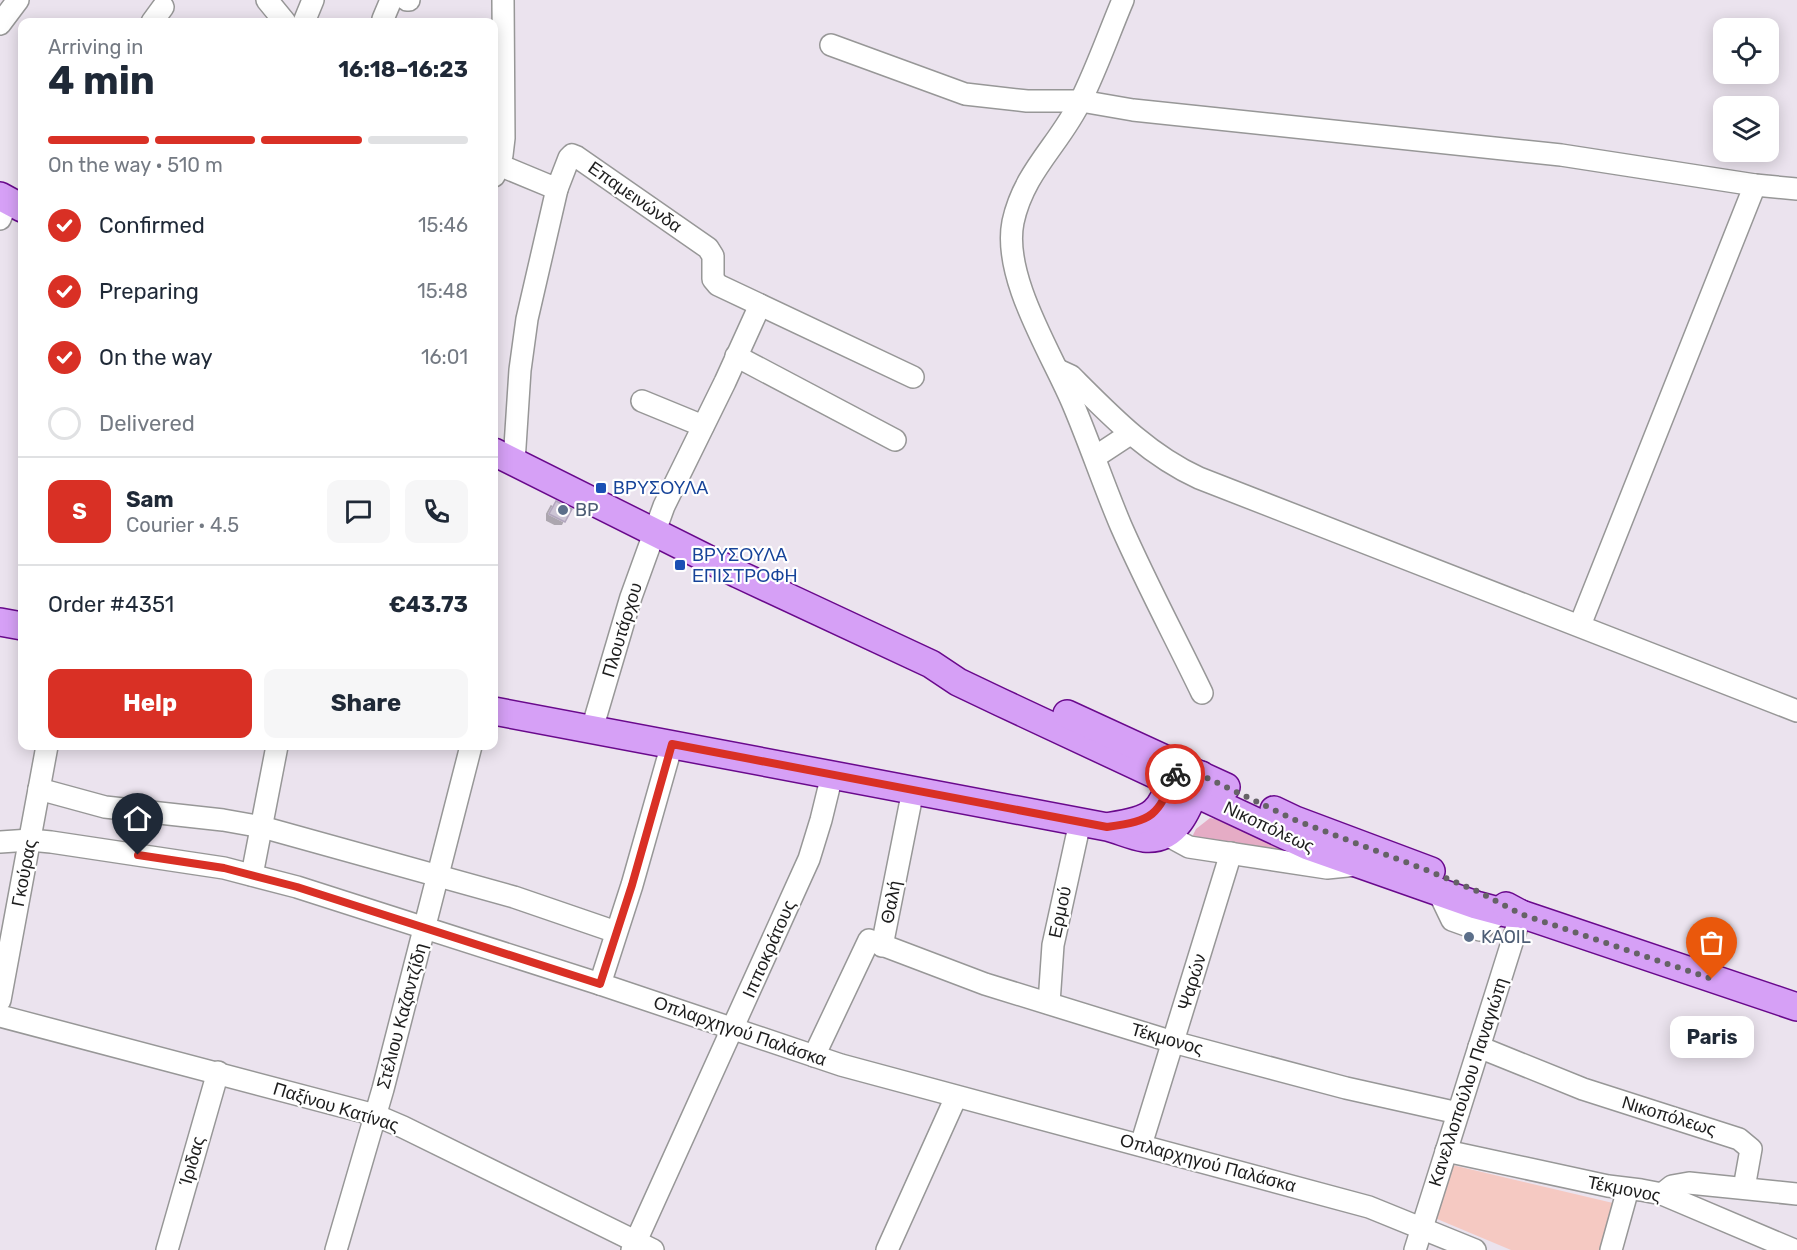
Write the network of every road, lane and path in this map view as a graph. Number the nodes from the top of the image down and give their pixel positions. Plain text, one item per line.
1 (18, 0) edge
2 (267, 0) edge
3 (314, 0) edge
4 (502, 0) edge
5 (1123, 0) edge
6 (282, 18) edge
7 (306, 18) edge
8 (0, 24) edge
9 (831, 45) dead end
10 (1081, 101) junction
11 (498, 165) edge
12 (498, 172) edge
13 (1755, 185) junction
14 (557, 189) junction
15 (1797, 189) edge
16 (760, 305) junction
17 (736, 356) junction
18 (1058, 370) junction
19 (913, 377) dead end
20 (642, 401) dead end
21 (704, 426) junction
22 (1130, 434) junction
23 (895, 440) dead end
24 (504, 457) edge
25 (1095, 457) junction
26 (654, 532) junction
27 (0, 622) edge
28 (18, 625) edge
29 (1580, 625) junction
30 (931, 664) junction
31 (1202, 693) dead end
32 (1797, 711) edge
33 (498, 712) edge
34 (592, 729) junction
35 (672, 744) junction
36 (46, 750) edge
37 (276, 750) edge
38 (470, 750) edge
39 (1143, 770) junction
40 (832, 775) junction
41 (1186, 779) junction
42 (39, 789) junction
43 (913, 790) junction
44 (1080, 822) junction
45 (1115, 826) junction
46 (262, 827) junction
47 (1164, 834) junction
48 (30, 840) junction
49 (0, 842) edge
50 (1231, 853) junction
51 (1358, 865) junction
52 (252, 875) junction
53 (437, 876) junction
54 (1511, 913) junction
55 (425, 927) junction
56 (616, 933) junction
57 (882, 946) junction
58 (600, 984) junction
59 (0, 1000) edge
60 (1048, 1003) junction
61 (1797, 1008) edge
62 (0, 1016) edge
63 (734, 1029) junction
64 (1173, 1042) junction
65 (1479, 1047) junction
66 (814, 1056) junction
67 (218, 1072) junction
68 (956, 1097) junction
69 (1458, 1113) junction
70 (375, 1115) junction
71 (1141, 1145) junction
72 (1446, 1151) junction
73 (1744, 1188) junction
74 (1628, 1189) junction
75 (1662, 1194) junction
76 (1797, 1194) edge
77 (1422, 1227) junction
78 (640, 1247) edge
79 (167, 1250) edge
80 (336, 1250) edge
81 (887, 1250) edge
82 (1415, 1250) edge
83 (1475, 1250) edge
84 (1611, 1250) edge
85 (1794, 1250) edge

1 - 8 street
2 - 6 street
3 - 7 street
4 - 11 street
5 - 10 street
9 - 10 street
10 - 13 street
10 - 18 street
12 - 14 street
13 - 15 street
13 - 29 street
14 - 16 street, Επαμεινώνδα
14 - 24 street
16 - 17 street, Πλουτάρχου
16 - 19 street
17 - 21 street, Πλουτάρχου
17 - 23 street
18 - 22 street
18 - 25 street
20 - 21 street
21 - 26 street, Πλουτάρχου
22 - 25 street
22 - 29 street
24 - 26 main road, Νικοπόλεως
25 - 31 street
26 - 30 main road, Νικοπόλεως
26 - 34 street, Πλουτάρχου
27 - 28 main road
29 - 32 street
30 - 39 main road, Νικοπόλεως
30 - 41 main road, Νικοπόλεως
33 - 34 main road
34 - 35 main road
35 - 40 main road
35 - 56 street
36 - 42 street, Γκούρας
37 - 46 street
38 - 53 street, Στέλιου Καζαντζίδη
39 - 41 main road, Νικοπόλεως
39 - 45 main road
40 - 43 main road
40 - 63 street, Ιπποκράτους
41 - 45 main road
41 - 47 main road
41 - 51 main road, Νικοπόλεως
41 - 54 main road, Νικοπόλεως
42 - 46 street
42 - 48 street, Γκούρας
43 - 44 main road
43 - 57 street, Θαλή
44 - 45 main road
44 - 60 street, Ερμού
45 - 47 main road
46 - 52 street
46 - 53 street
47 - 50 street
48 - 49 street, Οπλαρχηγού Παλάσκα
48 - 52 street, Οπλαρχηγού Παλάσκα
48 - 59 street, Γκούρας
50 - 51 street
50 - 64 street, Ψαρών
51 - 54 main road, Νικοπόλεως
52 - 55 street, Οπλαρχηγού Παλάσκα
53 - 55 street, Στέλιου Καζαντζίδη
53 - 56 street
54 - 61 main road, Νικοπόλεως
54 - 65 street, Κανελλοπούλου Παναγιώτη
55 - 58 street, Οπλαρχηγού Παλάσκα
55 - 70 street, Στέλιου Καζαντζίδη
56 - 58 street
57 - 60 street, Τέκμονος
57 - 66 street, Θαλή
58 - 63 street, Οπλαρχηγού Παλάσκα
60 - 64 street, Τέκμονος
62 - 67 street, Παξίνου Κατίνας
63 - 66 street, Οπλαρχηγού Παλάσκα
63 - 78 street, Ιπποκράτους
64 - 69 street, Τέκμονος
64 - 71 street, Ψαρών
65 - 69 street, Κανελλοπούλου Παναγιώτη
65 - 73 street, Νικοπόλεως
66 - 68 street, Οπλαρχηγού Παλάσκα
67 - 70 street, Παξίνου Κατίνας
67 - 79 street, Ίριδας
68 - 71 street, Οπλαρχηγού Παλάσκα
68 - 81 street
69 - 72 street, Κανελλοπούλου Παναγιώτη
70 - 78 street, Παξίνου Κατίνας
70 - 80 street, Στέλιου Καζαντζίδη
71 - 77 street, Οπλαρχηγού Παλάσκα
72 - 74 street, Τέκμονος
72 - 77 street, Κανελλοπούλου Παναγιώτη
73 - 75 street
73 - 76 street
74 - 75 street, Τέκμονος
74 - 84 street
75 - 85 street, Τέκμονος
77 - 82 street, Κανελλοπούλου Παναγιώτη
77 - 83 street, Οπλαρχηγού Παλάσκα

